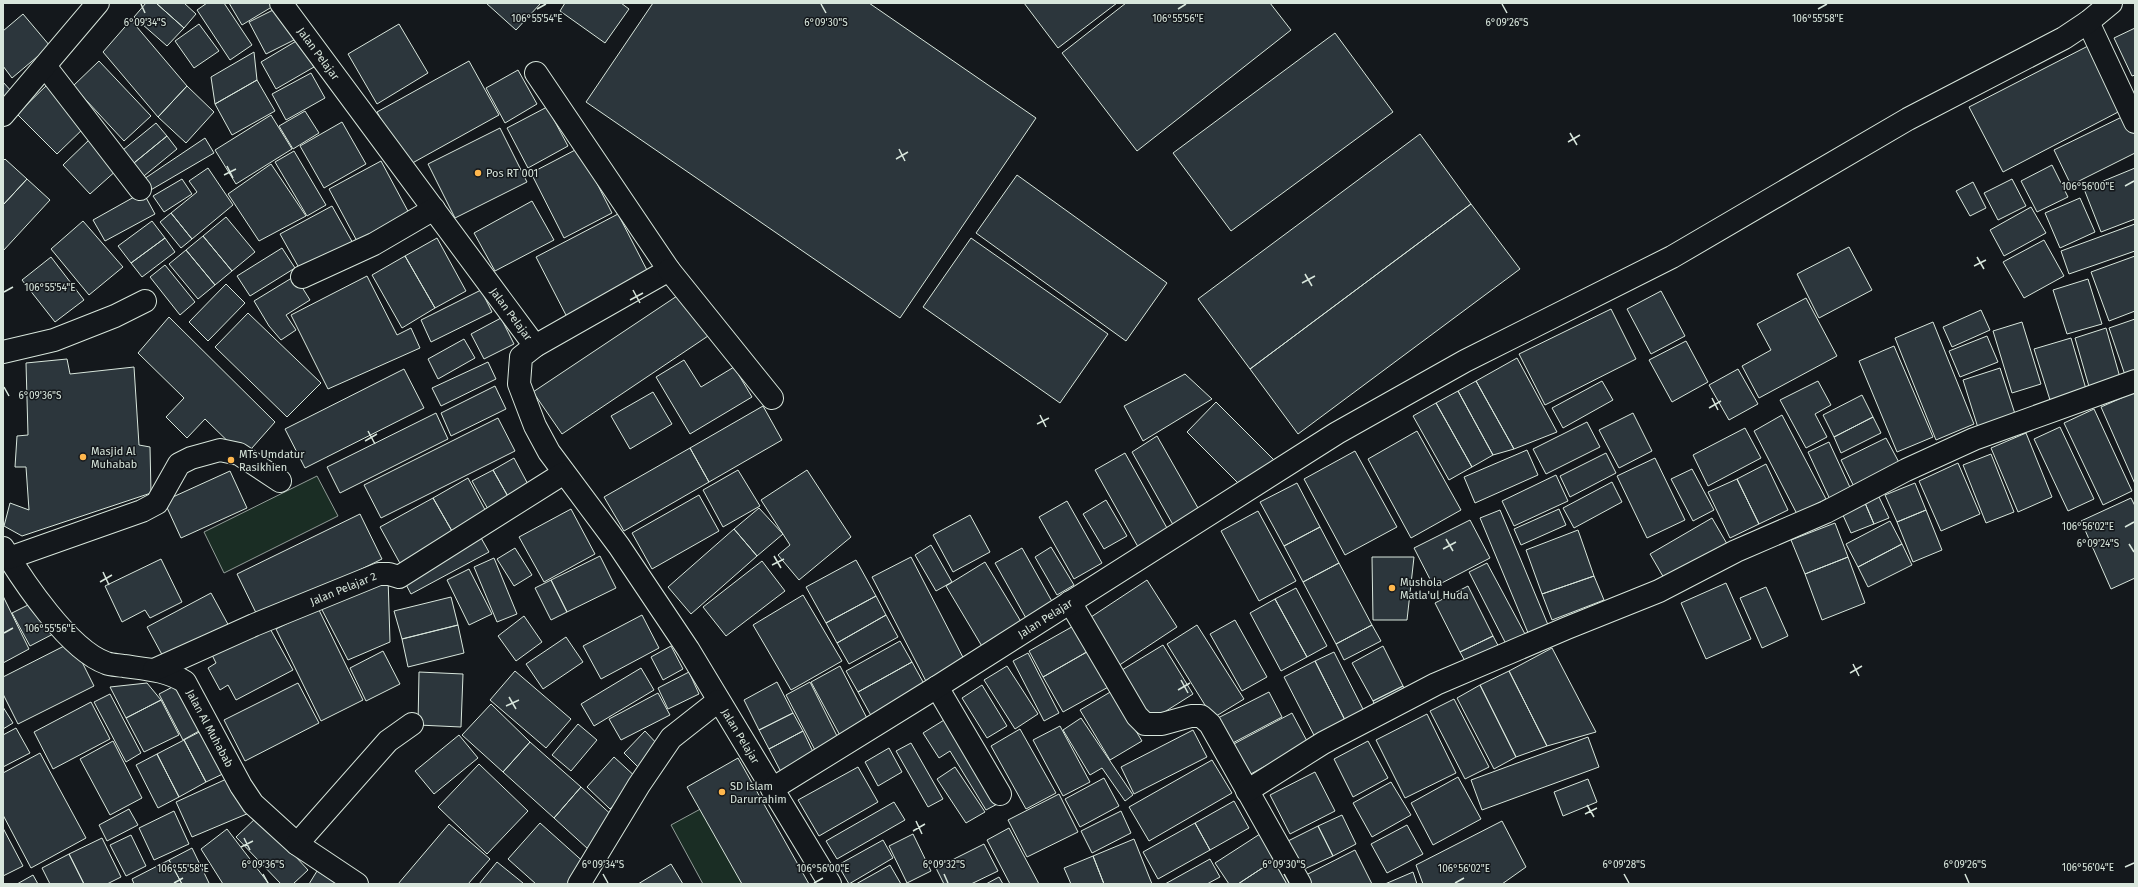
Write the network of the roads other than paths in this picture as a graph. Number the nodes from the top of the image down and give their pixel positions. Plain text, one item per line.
1 (98, 3) edge
2 (281, 3) edge
3 (2111, 3) edge
4 (2088, 22) junction
5 (45, 66) junction
6 (536, 73) dead end
7 (3, 114) edge
8 (2135, 122) edge
9 (140, 189) dead end
10 (434, 209) junction
11 (669, 270) junction
12 (302, 277) dead end
13 (145, 301) dead end
14 (535, 346) junction
15 (3, 352) edge
16 (2135, 381) edge
17 (772, 398) dead end
18 (564, 473) junction
19 (280, 481) dead end
20 (6, 553) edge
21 (1070, 602) junction
22 (154, 670) junction
23 (937, 687) junction
24 (718, 701) junction
25 (412, 724) dead end
26 (772, 789) junction
27 (1247, 791) junction
28 (1000, 794) dead end
29 (296, 844) junction
30 (357, 884) edge
31 (579, 884) edge
32 (830, 884) edge
33 (1300, 884) edge

1 - 5 street
2 - 10 street, Jalan Pelajar
3 - 4 street
4 - 8 street
4 - 21 street
5 - 7 street
5 - 9 street
6 - 11 street
10 - 12 street
10 - 14 street, Jalan Pelajar
11 - 14 street
11 - 17 street
13 - 15 street
14 - 18 street, Jalan Pelajar
16 - 27 street
18 - 22 street, Jalan Pelajar 2
18 - 24 street, Jalan Pelajar
19 - 20 street
20 - 22 street, Jalan Al Muhabab
21 - 23 street, Jalan Pelajar
21 - 27 street, Jalan Pelajar
22 - 29 street, Jalan Al Muhabab
23 - 26 street, Jalan Pelajar
23 - 28 street
24 - 26 street, Jalan Pelajar
24 - 31 street, Jalan Pelajar
25 - 29 street
26 - 32 street
27 - 33 street, Jalan Pelajar
29 - 30 street, Jalan Al Muhabab

